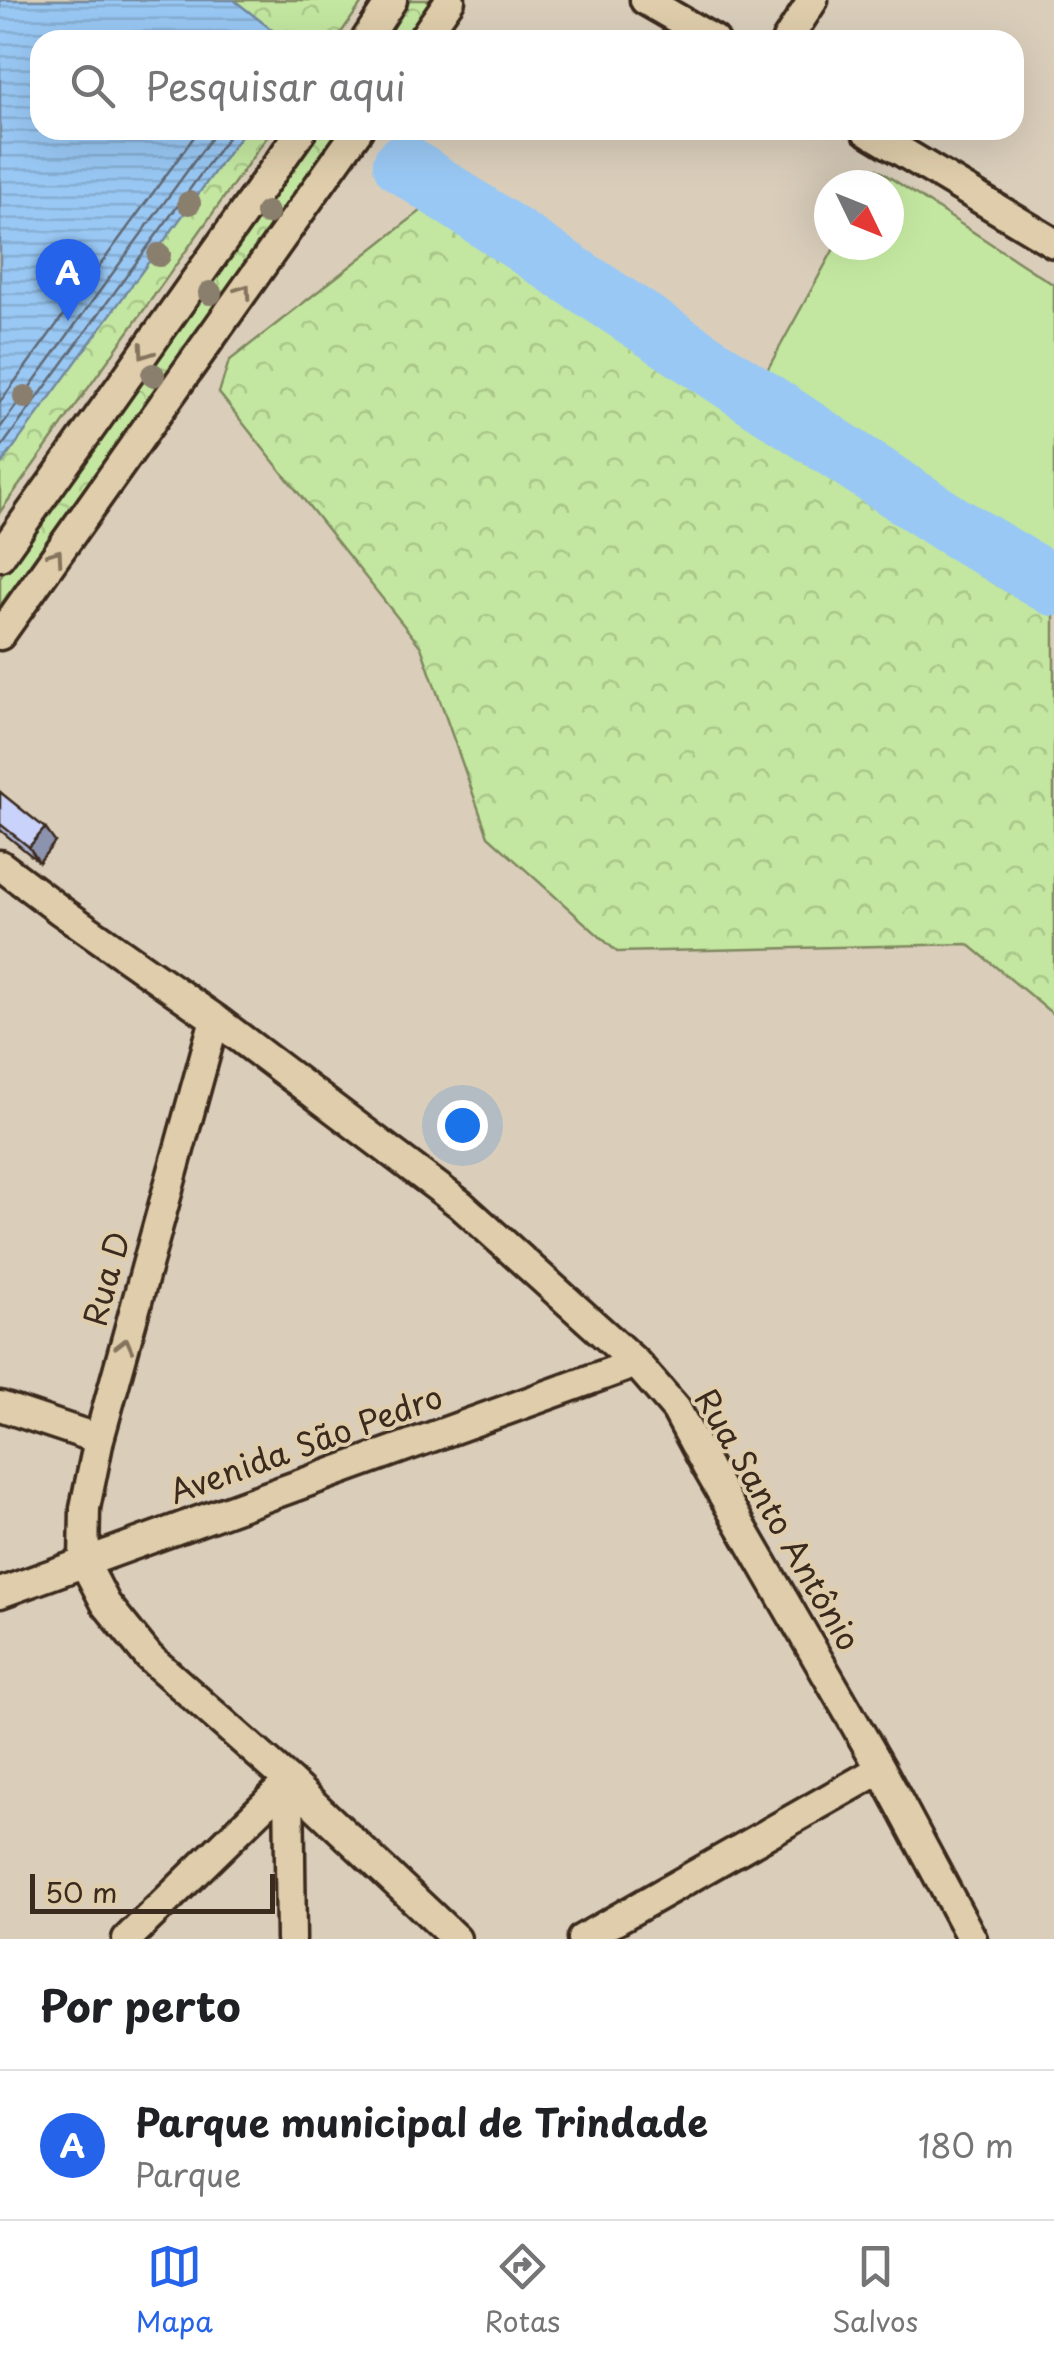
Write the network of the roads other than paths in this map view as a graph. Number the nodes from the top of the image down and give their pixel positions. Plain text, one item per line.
1 (392, 0) edge
2 (450, 0) edge
3 (645, 0) edge
4 (813, 0) edge
5 (372, 30) edge
6 (429, 30) edge
7 (697, 30) edge
8 (794, 30) edge
9 (295, 140) edge
10 (351, 140) edge
11 (883, 140) edge
12 (1054, 243) edge
13 (0, 556) edge
14 (0, 635) edge
15 (0, 865) edge
16 (0, 892) edge
17 (61, 910) junction
18 (215, 1019) junction
19 (636, 1364) junction
20 (0, 1406) edge
21 (99, 1439) junction
22 (84, 1562) junction
23 (0, 1593) edge
24 (881, 1769) junction
25 (289, 1780) junction
26 (127, 1939) edge
27 (291, 1939) edge
28 (456, 1939) edge
29 (582, 1939) edge
30 (972, 1939) edge

1 - 5 street
2 - 6 street
3 - 7 street
4 - 8 street
9 -> 13 street
14 -> 10 street
11 - 12 street
15 - 17 street, Rua Santo Antônio
16 - 17 street, Rua Santo Antônio
17 - 18 street, Rua Santo Antônio
18 - 19 street, Rua Santo Antônio
21 -> 18 street, Rua D
19 - 22 street, Avenida São Pedro
19 - 24 street, Rua Santo Antônio
20 - 21 street
21 - 22 street, Rua D
22 - 23 street, Avenida São Pedro
22 - 25 street
24 - 29 street
24 - 30 street, Rua Santo Antônio
25 - 26 street
25 - 27 street
25 - 28 street

